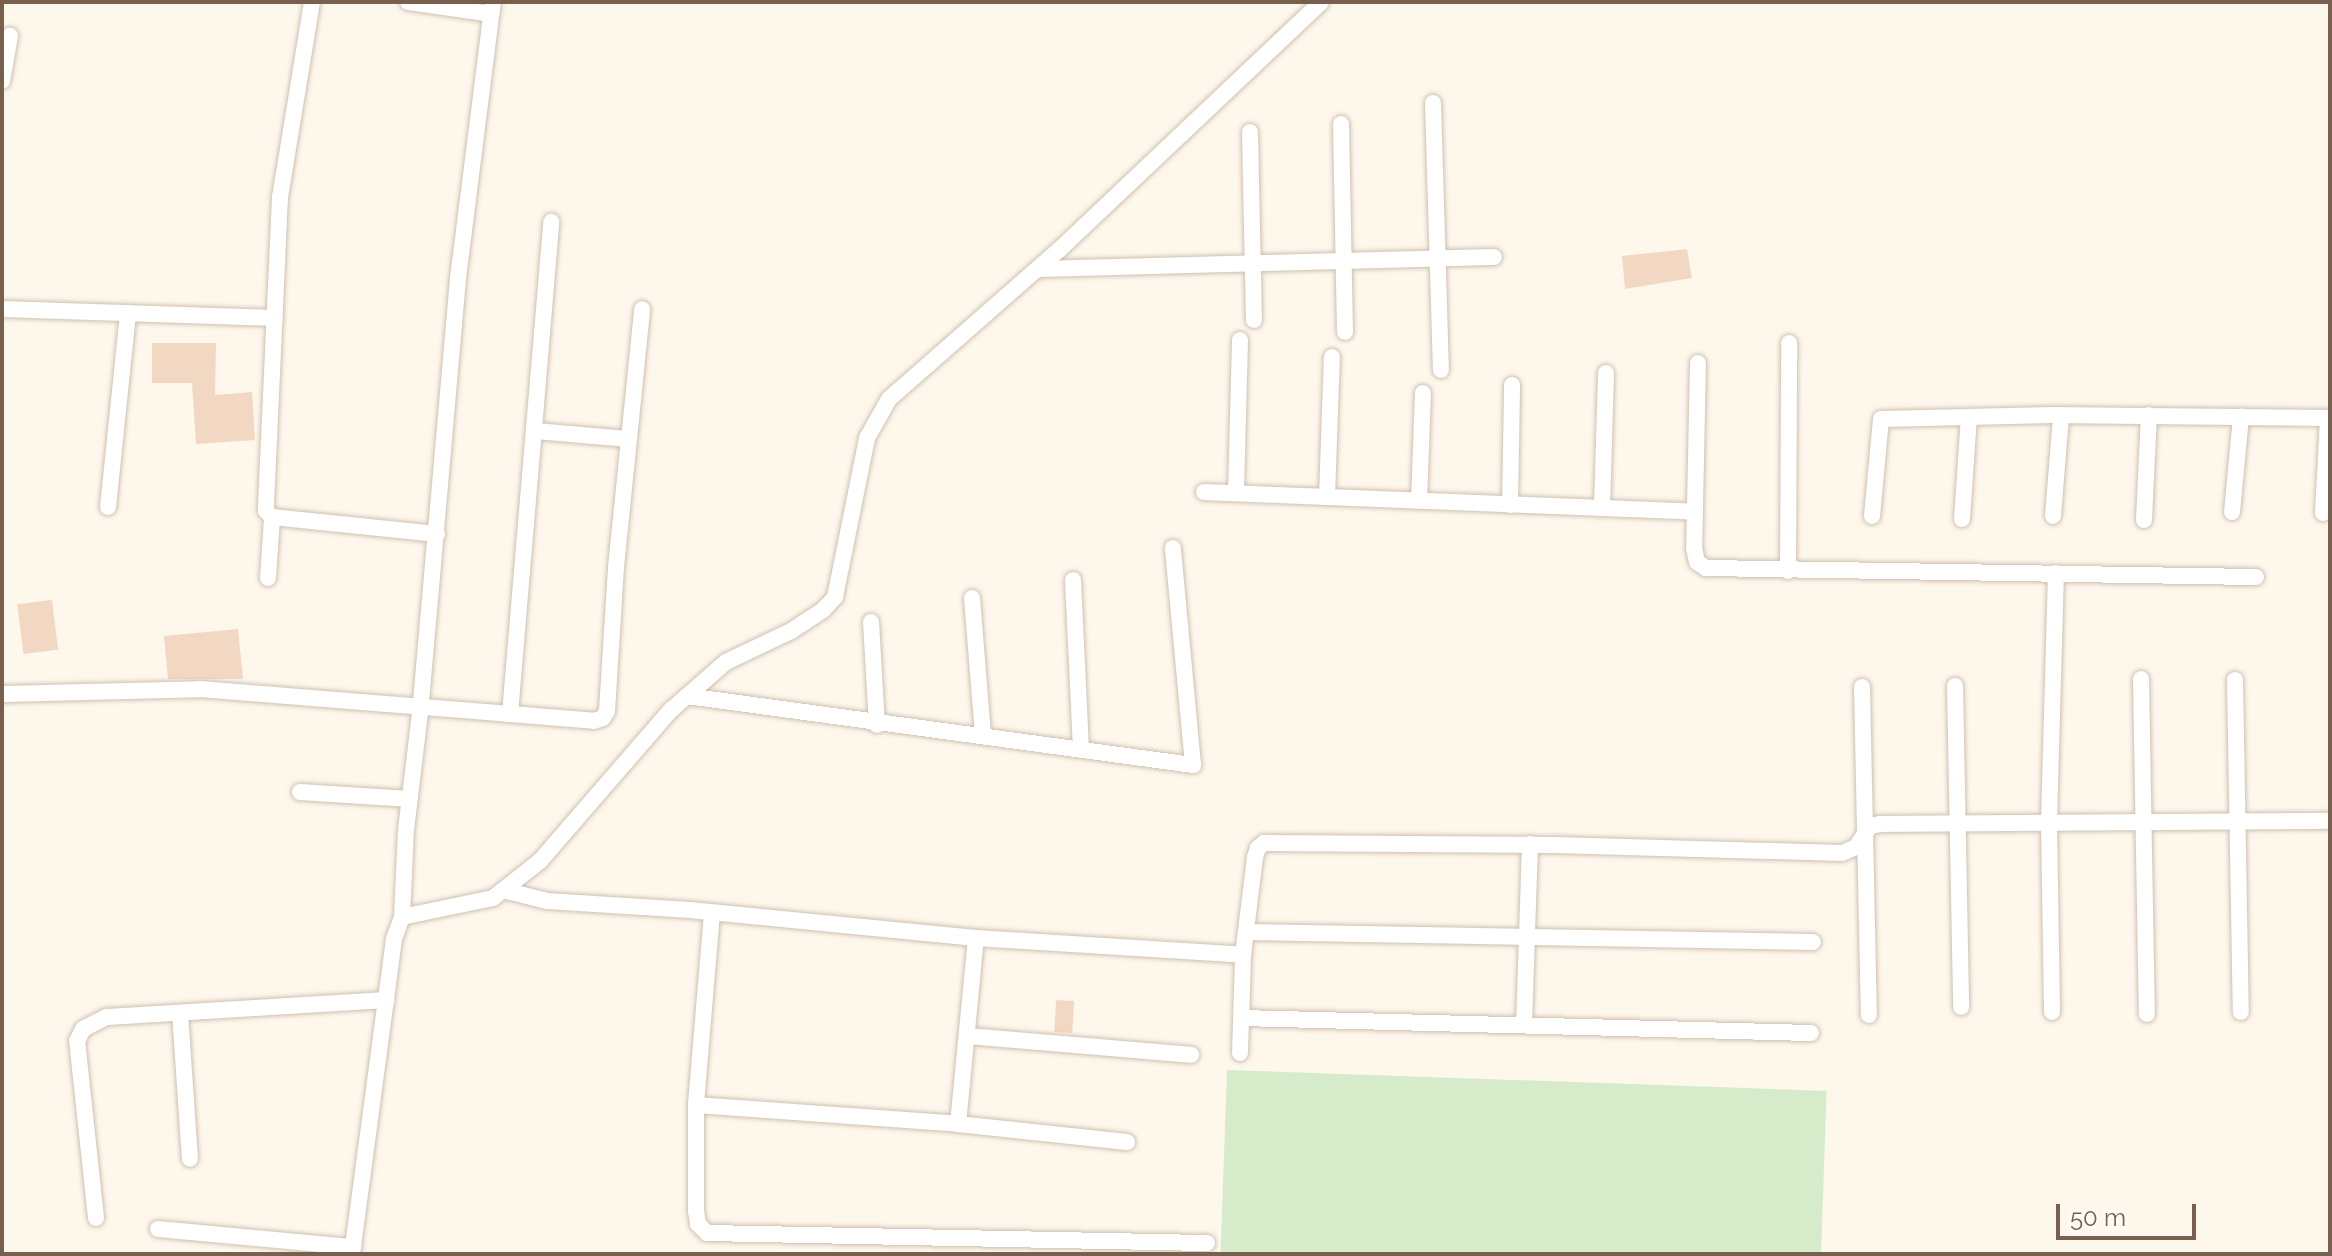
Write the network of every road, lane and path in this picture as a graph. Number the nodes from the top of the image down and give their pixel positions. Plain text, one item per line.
1 (312, 2) edge
2 (408, 2) edge
3 (1321, 2) edge
4 (492, 8) edge
5 (10, 36) dead end
6 (2, 81) edge
7 (1433, 103) dead end
8 (1341, 124) dead end
9 (1250, 132) dead end
10 (551, 222) dead end
11 (1494, 257) dead end
12 (1437, 258) junction
13 (1343, 260) junction
14 (1252, 262) junction
15 (1038, 269) junction
16 (2, 309) edge
17 (642, 309) dead end
18 (128, 313) junction
19 (275, 318) junction
20 (1254, 320) dead end
21 (1345, 332) dead end
22 (1240, 340) dead end
23 (1789, 343) dead end
24 (1332, 357) dead end
25 (1698, 363) dead end
26 (1441, 370) dead end
27 (1606, 373) dead end
28 (1512, 385) dead end
29 (1423, 393) dead end
30 (2149, 415) junction
31 (2061, 416) junction
32 (2241, 416) junction
33 (1969, 417) junction
34 (2329, 418) edge
35 (535, 431) junction
36 (629, 439) junction
37 (1204, 492) dead end
38 (1236, 493) junction
39 (1327, 497) junction
40 (1419, 501) junction
41 (1510, 505) junction
42 (108, 507) dead end
43 (1602, 508) junction
44 (1695, 512) junction
45 (2232, 512) dead end
46 (2323, 513) dead end
47 (1872, 516) dead end
48 (2053, 516) dead end
49 (272, 517) junction
50 (1962, 519) dead end
51 (2144, 520) dead end
52 (437, 534) junction
53 (1173, 548) dead end
54 (1788, 571) junction
55 (2056, 573) junction
56 (2256, 577) dead end
57 (268, 578) dead end
58 (1073, 580) dead end
59 (972, 598) dead end
60 (871, 622) dead end
61 (2141, 679) dead end
62 (2235, 680) dead end
63 (1955, 686) dead end
64 (1862, 687) dead end
65 (2, 694) edge
66 (687, 696) junction
67 (421, 704) junction
68 (510, 714) junction
69 (877, 725) junction
70 (983, 736) junction
71 (1081, 750) junction
72 (300, 792) dead end
73 (410, 799) junction
74 (2237, 821) junction
75 (2330, 821) edge
76 (2049, 822) junction
77 (2144, 822) junction
78 (1957, 823) junction
79 (1865, 831) junction
80 (1530, 844) junction
81 (503, 890) junction
82 (712, 913) junction
83 (402, 917) junction
84 (1246, 932) junction
85 (1526, 937) junction
86 (976, 938) junction
87 (1813, 942) dead end
88 (1243, 955) junction
89 (386, 1000) junction
90 (1961, 1007) dead end
91 (2052, 1012) dead end
92 (2241, 1012) dead end
93 (180, 1013) junction
94 (2147, 1014) dead end
95 (1869, 1015) dead end
96 (1241, 1018) junction
97 (1524, 1025) junction
98 (1811, 1033) dead end
99 (967, 1036) junction
100 (1240, 1053) dead end
101 (1191, 1055) dead end
102 (696, 1105) junction
103 (958, 1124) junction
104 (1127, 1142) dead end
105 (190, 1159) dead end
106 (96, 1218) dead end
107 (158, 1229) dead end
108 (1207, 1243) dead end
109 (353, 1250) edge

1 - 19 street
2 - 4 street
3 - 15 street
4 - 52 street
5 - 6 street
7 - 12 street
8 - 13 street
9 - 14 street
10 - 35 street
11 - 12 street
12 - 13 street
12 - 26 street
13 - 14 street
13 - 21 street
14 - 15 street
14 - 20 street
15 - 66 street
16 - 18 street
17 - 36 street
18 - 19 street
18 - 42 street
19 - 49 street
22 - 38 street
23 - 54 street
24 - 39 street
25 - 44 street
27 - 43 street
28 - 41 street
29 - 40 street
30 - 31 street
30 - 32 street
30 - 51 street
31 - 33 street
31 - 48 street
32 - 34 street
32 - 45 street
33 - 47 street
33 - 50 street
34 - 46 street
35 - 36 street
35 - 68 street
36 - 68 street
37 - 38 street
38 - 39 street
39 - 40 street
40 - 41 street
41 - 43 street
43 - 44 street
44 - 54 street
49 - 52 street
49 - 57 street
52 - 67 street
53 - 71 street
54 - 55 street
55 - 56 street
55 - 76 street
58 - 71 street
59 - 70 street
60 - 69 street
61 - 77 street
62 - 74 street
63 - 78 street
64 - 79 street
65 - 67 street
66 - 69 street
66 - 81 street
67 - 68 street
67 - 73 street
69 - 70 street
70 - 71 street
72 - 73 street
73 - 83 street
74 - 75 street
74 - 77 street
74 - 92 street
76 - 77 street
76 - 78 street
76 - 91 street
77 - 94 street
78 - 79 street
78 - 90 street
79 - 80 street
79 - 95 street
80 - 84 street
80 - 85 street
81 - 82 street
81 - 83 street
82 - 86 street
82 - 102 street
83 - 89 street
84 - 85 street
84 - 88 street
85 - 87 street
85 - 97 street
86 - 88 street
86 - 99 street
88 - 96 street
89 - 93 street
89 - 109 street
93 - 105 street
93 - 106 street
96 - 97 street
96 - 100 street
97 - 98 street
99 - 101 street
99 - 103 street
102 - 103 street
102 - 108 street
103 - 104 street
107 - 109 street

